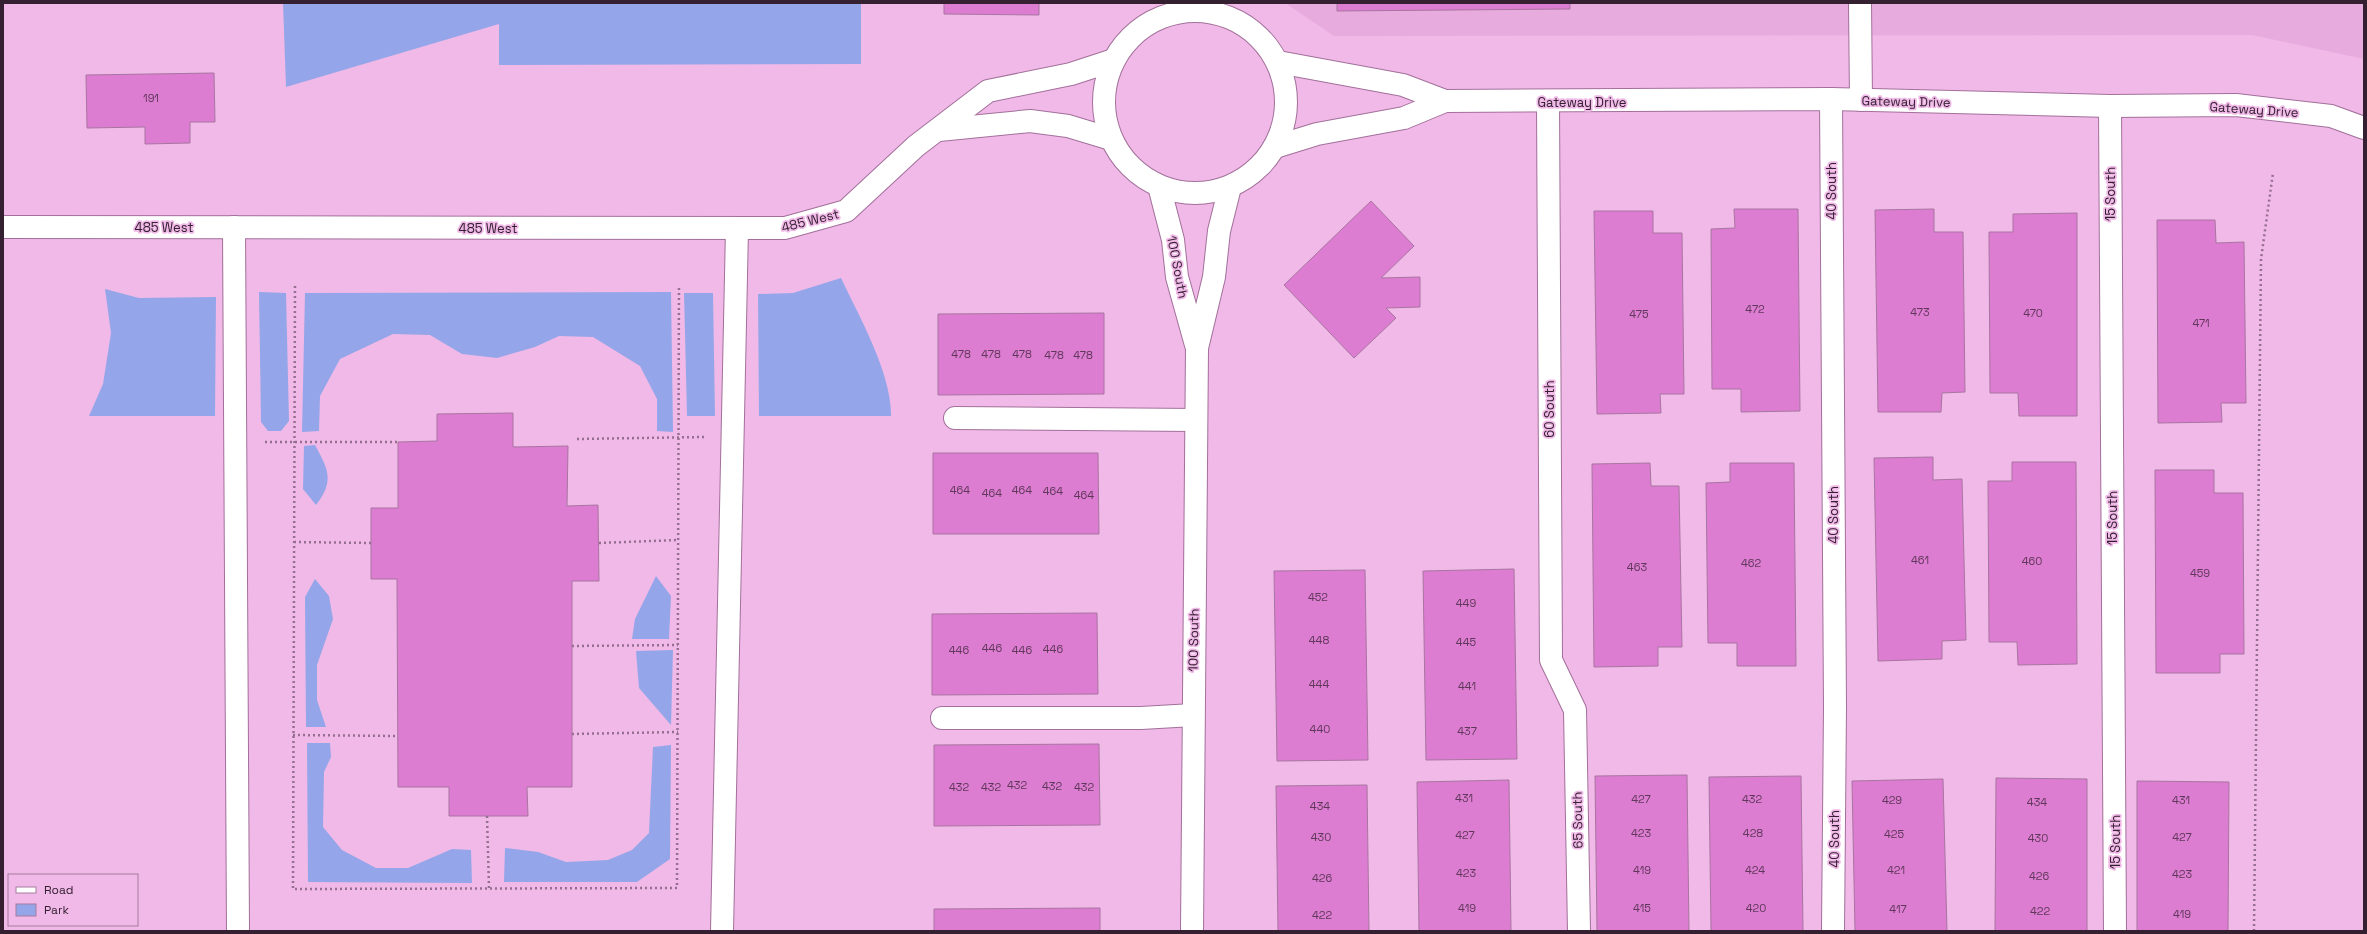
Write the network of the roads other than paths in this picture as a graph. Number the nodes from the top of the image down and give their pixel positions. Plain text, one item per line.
1 (1860, 3) edge
2 (1163, 10) edge
3 (1235, 12) edge
4 (1114, 60) junction
5 (1278, 62) junction
6 (1831, 99) junction
7 (1861, 100) junction
8 (1445, 101) junction
9 (1548, 102) junction
10 (2110, 106) junction
11 (2364, 128) edge
12 (939, 130) junction
13 (1111, 139) junction
14 (1275, 147) junction
15 (1159, 186) junction
16 (1230, 187) junction
17 (3, 227) edge
18 (234, 228) junction
19 (737, 229) junction
20 (1197, 348) junction
21 (955, 418) dead end
22 (1196, 420) junction
23 (1575, 710) joint
24 (1193, 715) junction
25 (942, 718) dead end
26 (238, 931) edge
27 (722, 931) edge
28 (1192, 931) edge
29 (1579, 931) edge
30 (1834, 931) edge
31 (2116, 931) edge

1 - 7 street
2 - 3 street
2 - 4 street
3 - 5 street
4 - 12 street, 485 West
4 - 13 street
5 - 8 street, Gateway Drive
5 - 14 street
6 - 7 street, Gateway Drive
6 - 9 street, Gateway Drive
6 - 30 street, 40 South
7 - 10 street, Gateway Drive
8 - 9 street, Gateway Drive
8 - 14 street, Gateway Drive
9 - 23 street, 60 South
10 - 11 street, Gateway Drive
10 - 31 street, 15 South
12 - 13 street, 485 West
12 - 19 street, 485 West
13 - 15 street
14 - 16 street
15 - 16 street
15 - 20 street, 100 South
16 - 20 street, 100 South
17 - 18 street, 485 West
18 - 19 street, 485 West
18 - 26 street
19 - 27 street
20 - 22 street, 100 South
21 - 22 street
22 - 24 street, 100 South
23 - 29 street, 65 South
24 - 25 street
24 - 28 street, 100 South

